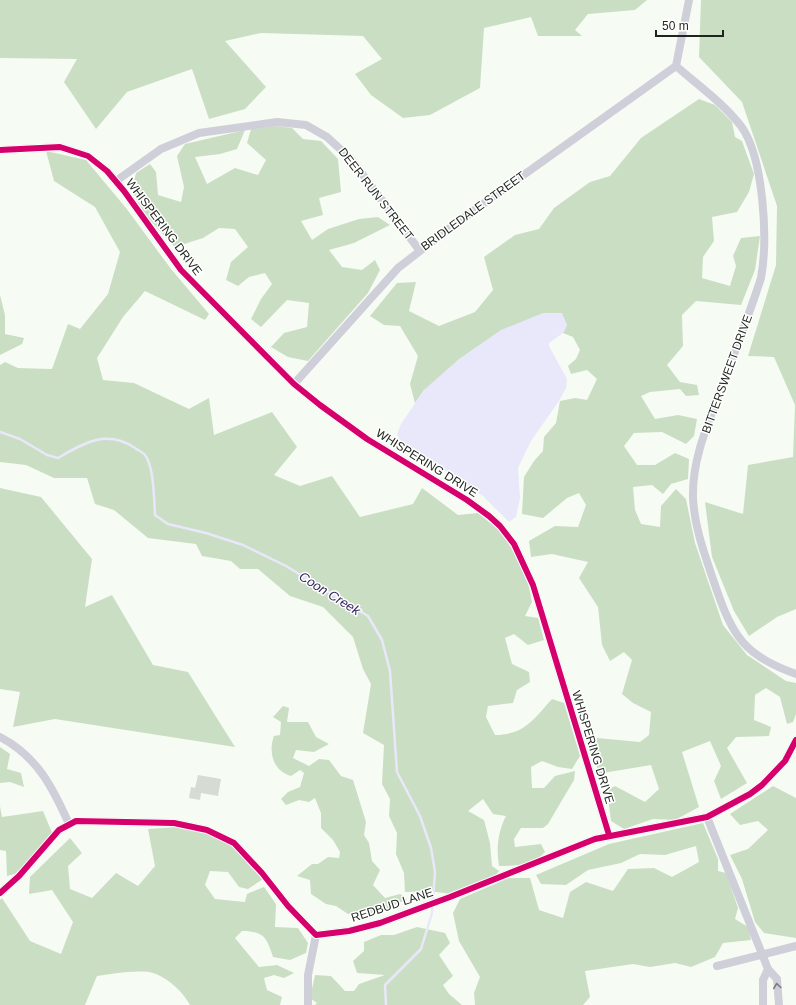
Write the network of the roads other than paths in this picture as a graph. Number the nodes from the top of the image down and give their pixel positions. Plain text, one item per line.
1 (689, 0) edge
2 (676, 66) junction
3 (0, 150) edge
4 (116, 181) junction
5 (420, 251) junction
6 (294, 384) junction
7 (796, 674) edge
8 (0, 737) edge
9 (796, 740) edge
10 (706, 817) junction
11 (69, 824) junction
12 (609, 835) junction
13 (0, 893) edge
14 (316, 935) junction
15 (796, 946) edge
16 (763, 956) junction
17 (717, 966) dead end
18 (768, 970) junction
19 (308, 1005) edge
20 (763, 1005) edge
21 (779, 1005) edge

1 - 2 street
2 - 5 street, BRIDLEDALE STREET
2 - 7 street, BITTERSWEET DRIVE
3 - 4 street
4 - 5 street, DEER RUN STREET
4 - 6 street, WHISPERING DRIVE
5 - 6 street, BRIDLEDALE STREET
6 - 12 street, WHISPERING DRIVE
8 - 11 street
9 - 10 street, REDBUD LANE
10 - 12 street, REDBUD LANE
10 - 16 street
11 - 13 street
11 - 14 street
12 - 14 street, REDBUD LANE
14 - 19 street
15 - 16 street
16 - 17 street
16 - 18 street
18 - 20 street
21 -> 18 street

